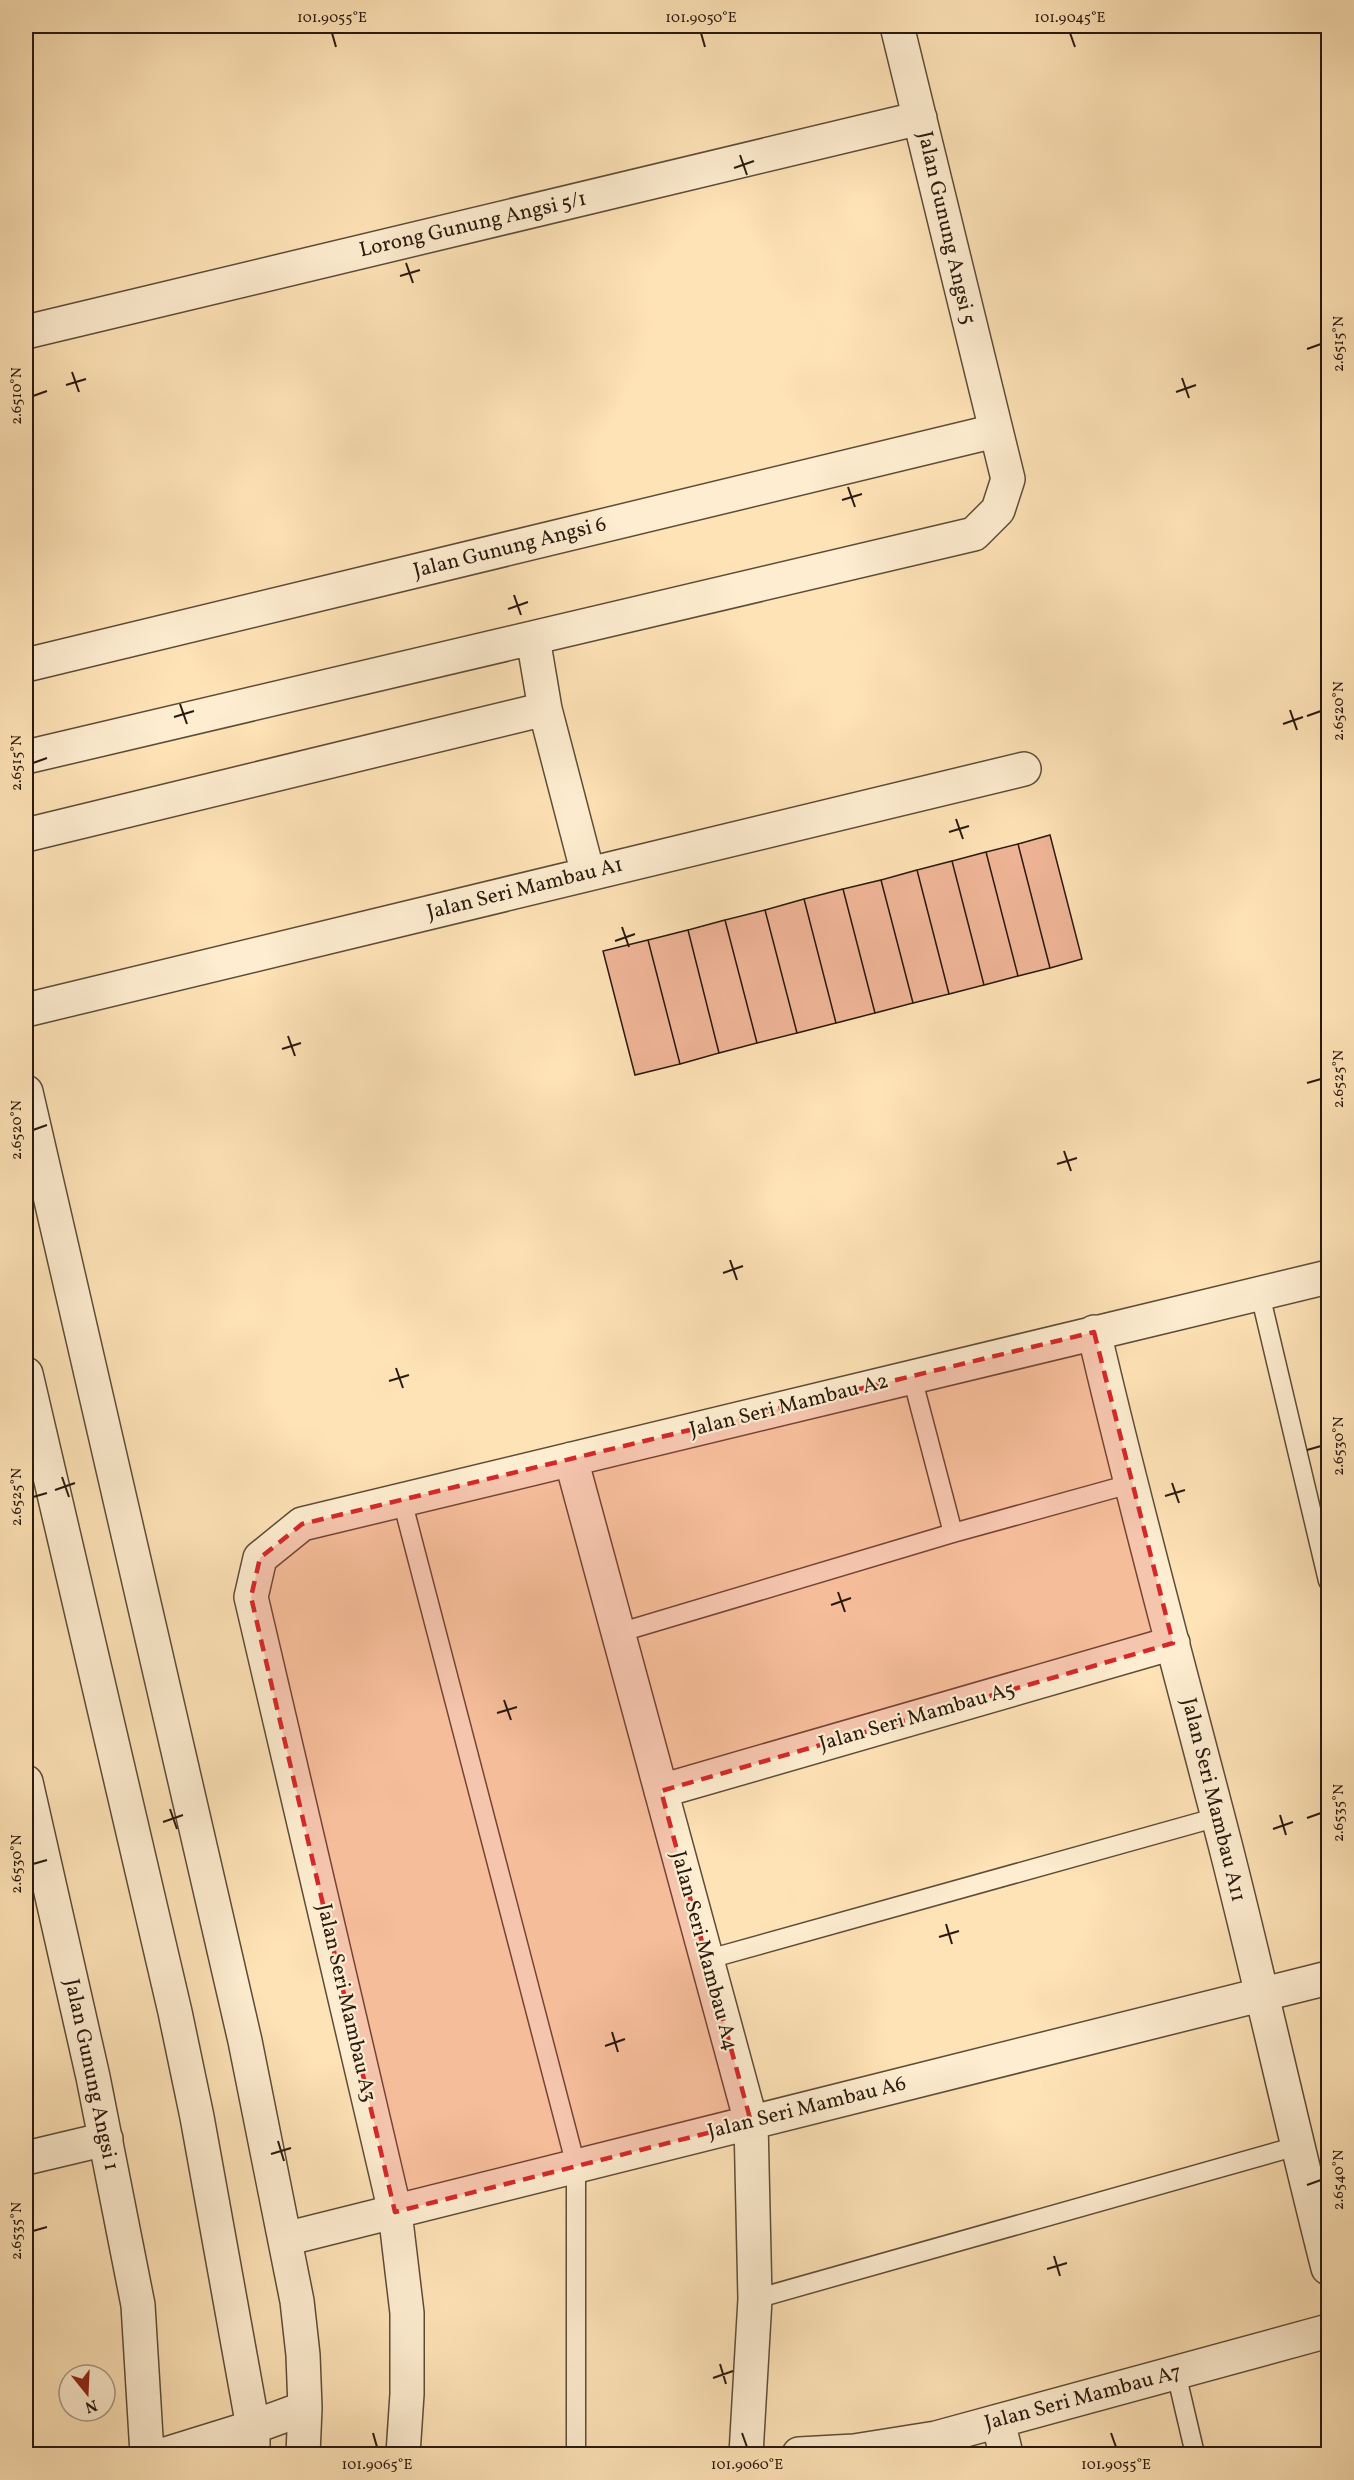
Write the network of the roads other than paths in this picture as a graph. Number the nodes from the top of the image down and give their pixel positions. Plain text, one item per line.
1 (897, 26) edge
2 (920, 118) junction
3 (26, 332) edge
4 (995, 431) junction
5 (533, 638) junction
6 (26, 665) edge
7 (545, 709) junction
8 (26, 757) edge
9 (1024, 769) dead end
10 (26, 835) edge
11 (588, 874) junction
12 (26, 1010) edge
13 (26, 1092) edge
14 (1329, 1277) edge
15 (1260, 1294) junction
16 (1094, 1332) junction
17 (26, 1374) edge
18 (912, 1377) junction
19 (571, 1459) junction
20 (1130, 1485) junction
21 (402, 1500) junction
22 (953, 1533) junction
23 (260, 1558) joint
24 (1329, 1581) edge
25 (618, 1633) junction
26 (1173, 1643) junction
27 (26, 1782) edge
28 (661, 1791) junction
29 (1218, 1817) junction
30 (31, 1831) edge
31 (705, 1960) junction
32 (1329, 1978) edge
33 (1263, 1995) junction
34 (751, 2122) junction
35 (106, 2139) junction
36 (1297, 2146) junction
37 (26, 2158) edge
38 (576, 2166) junction
39 (395, 2212) junction
40 (285, 2239) junction
41 (1329, 2268) edge
42 (755, 2299) junction
43 (1329, 2331) edge
44 (1176, 2373) junction
45 (305, 2408) junction
46 (998, 2421) junction
47 (253, 2441) edge
48 (147, 2454) edge
49 (166, 2454) edge
50 (303, 2454) edge
51 (403, 2454) edge
52 (576, 2454) edge
53 (746, 2454) edge
54 (799, 2454) edge
55 (1006, 2454) edge
56 (1195, 2454) edge

1 - 2 street, Jalan Gunung Angsi 5
2 - 3 street, Lorong Gunung Angsi 5/1
2 - 4 street, Jalan Gunung Angsi 5
4 - 5 street, Jalan Gunung Angsi 5
4 - 6 street, Jalan Gunung Angsi 6
5 - 7 street
5 - 8 street, Jalan Gunung Angsi 5
7 - 10 street
7 - 11 street
9 - 11 street, Jalan Seri Mambau A1
11 - 12 street, Jalan Seri Mambau A1
13 - 40 street
14 - 15 street, Jalan Seri Mambau A2
15 - 16 street, Jalan Seri Mambau A2
15 - 24 lane
16 - 18 street, Jalan Seri Mambau A2
16 - 20 street, Jalan Seri Mambau A11
17 - 47 street
18 - 19 street, Jalan Seri Mambau A2
18 - 22 lane
19 - 21 street, Jalan Seri Mambau A2
19 - 25 street, Jalan Seri Mambau A4
20 - 22 lane
20 - 26 street, Jalan Seri Mambau A11
21 - 23 street, Jalan Seri Mambau A2
21 - 38 lane
22 - 25 lane
23 - 39 street, Jalan Seri Mambau A3
25 - 28 street, Jalan Seri Mambau A4
26 - 28 street, Jalan Seri Mambau A5
26 - 29 street, Jalan Seri Mambau A11
27 - 30 street, Jalan Gunung Angsi 1
28 - 31 street, Jalan Seri Mambau A4
29 - 31 lane
29 - 33 street, Jalan Seri Mambau A11
30 - 35 street, Jalan Gunung Angsi 1
31 - 34 street, Jalan Seri Mambau A4
32 - 33 street, Jalan Seri Mambau A6
33 - 34 street, Jalan Seri Mambau A6
33 - 36 street, Jalan Seri Mambau A11
34 - 38 street, Jalan Seri Mambau A6
34 - 42 street, Jalan Seri Mambau A4
35 - 37 street
35 - 48 street, Jalan Gunung Angsi 1
36 - 41 street, Jalan Seri Mambau A11
36 - 42 lane
38 - 39 street, Jalan Seri Mambau A6
38 - 52 lane
39 - 40 street, Jalan Seri Mambau A6
39 - 51 street, Jalan Seri Mambau A3
40 - 45 street
42 - 53 street, Jalan Seri Mambau A4
43 - 44 street, Jalan Seri Mambau A7
44 - 46 street, Jalan Seri Mambau A7
44 - 56 lane
45 - 47 street
45 - 50 street
46 - 54 street, Jalan Seri Mambau A7
46 - 55 street
47 - 49 street

